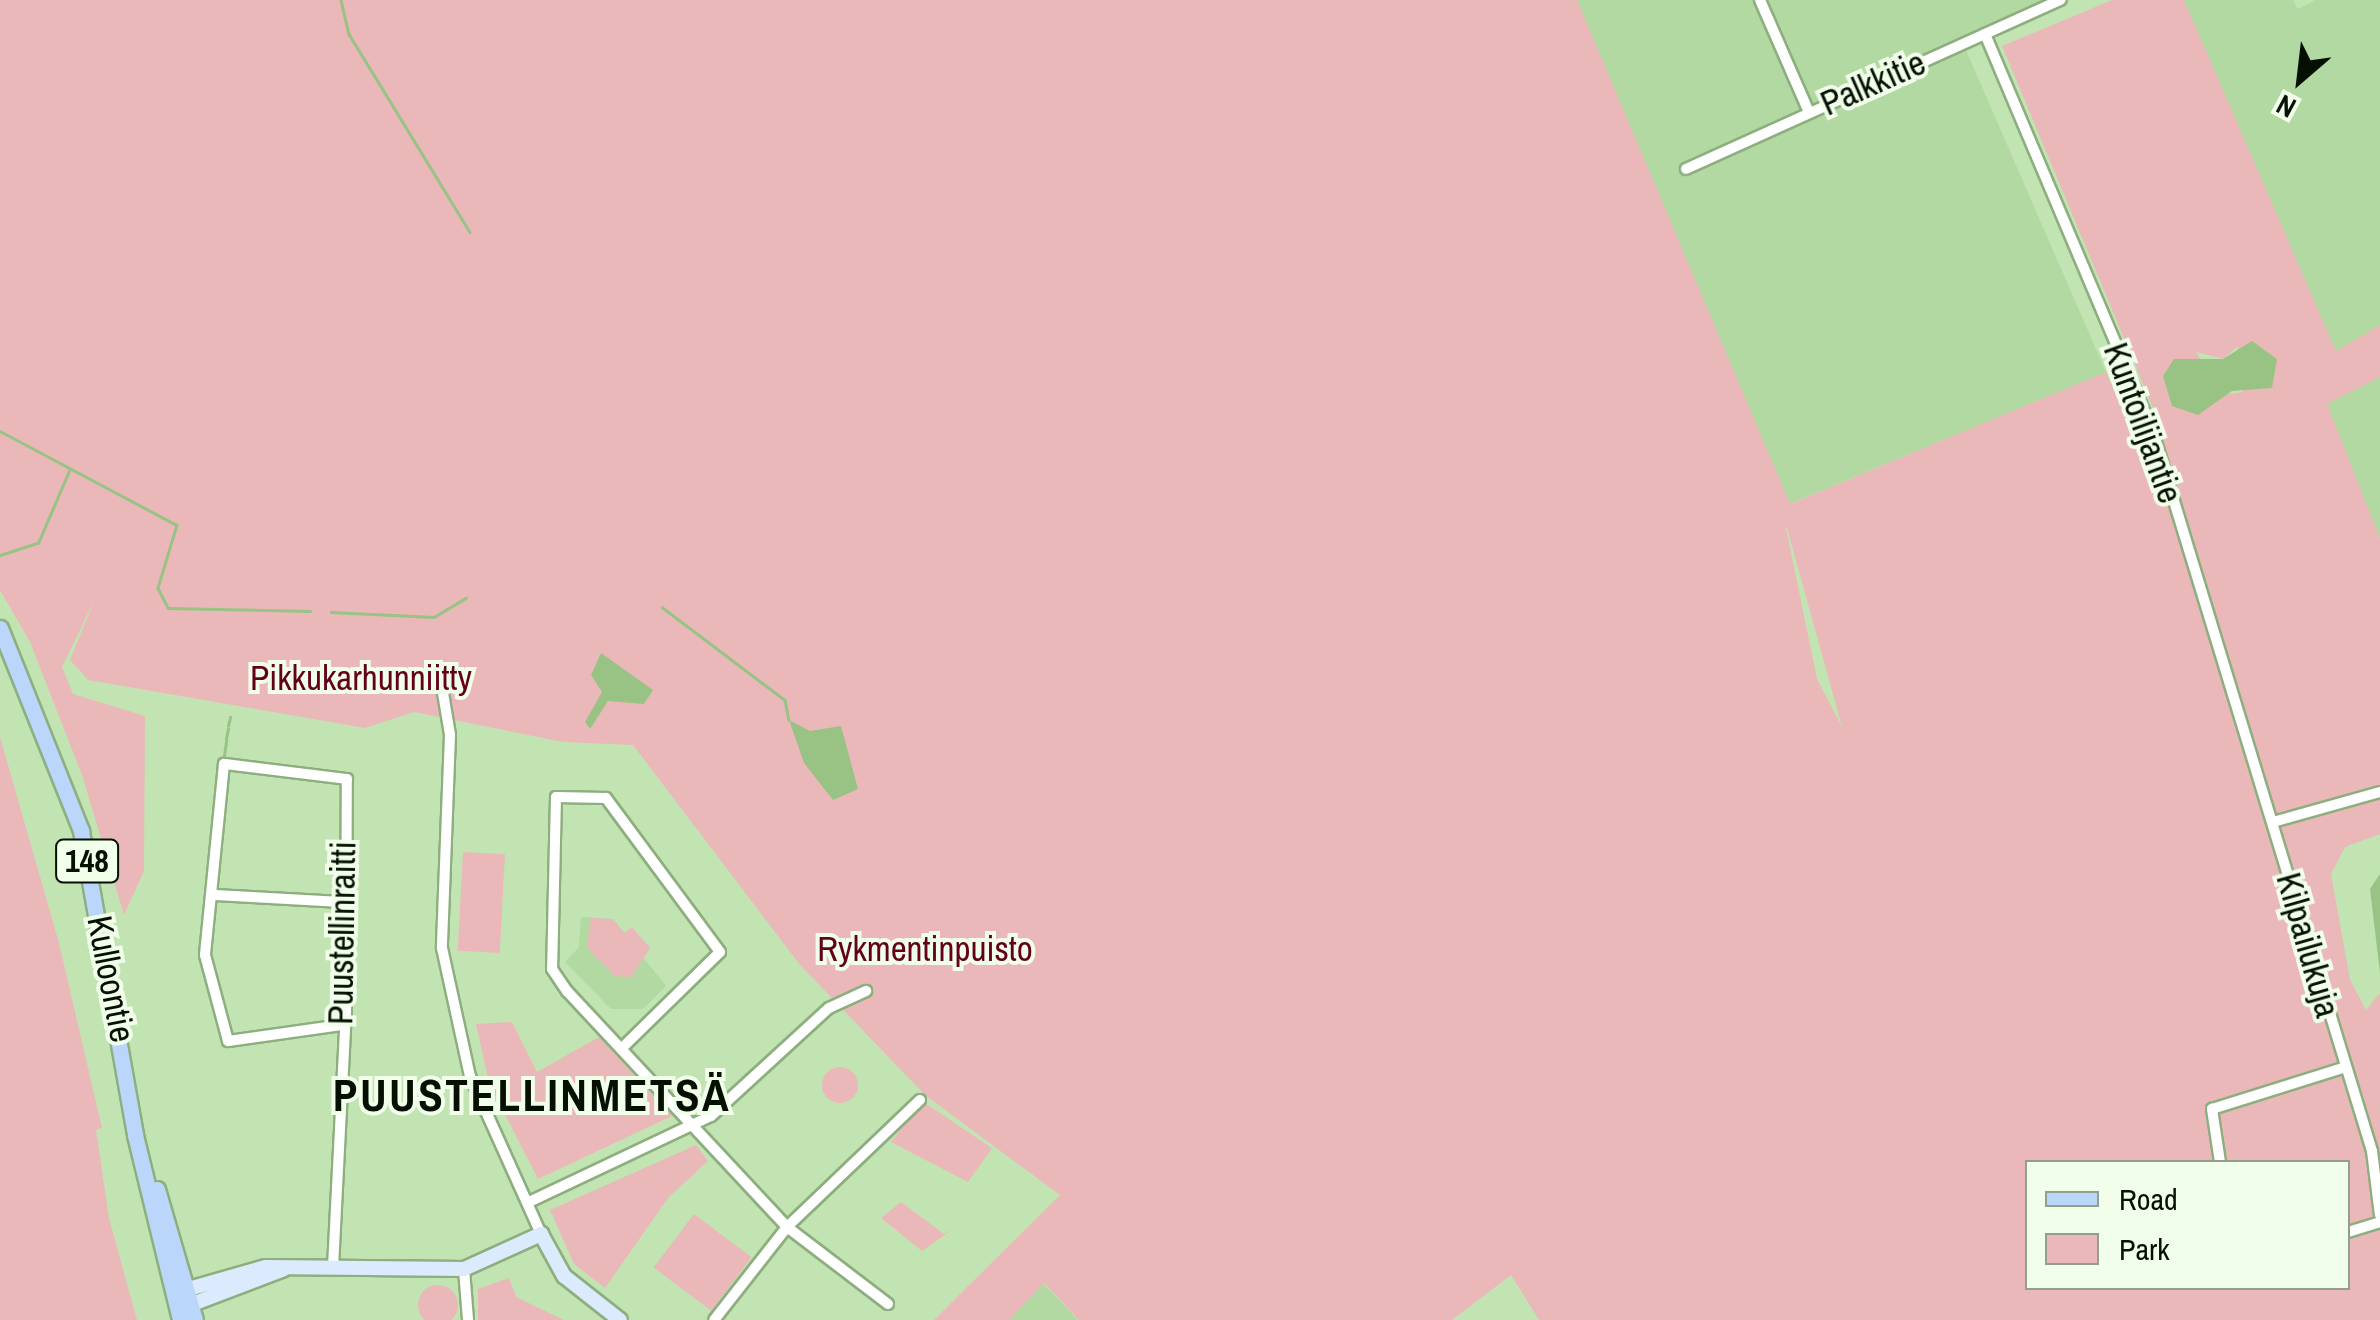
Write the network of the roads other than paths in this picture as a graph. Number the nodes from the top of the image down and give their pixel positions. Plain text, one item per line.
1 (1760, 0) edge
2 (2061, 0) edge
3 (1985, 34) junction
4 (1809, 112) junction
5 (1686, 169) dead end
6 (0, 628) edge
7 (440, 674) dead end
8 (2380, 792) edge
9 (2273, 822) junction
10 (216, 895) junction
11 (342, 902) junction
12 (866, 991) dead end
13 (342, 1025) junction
14 (622, 1048) junction
15 (2343, 1068) junction
16 (920, 1100) dead end
17 (693, 1125) junction
18 (2220, 1160) edge
19 (529, 1202) junction
20 (2380, 1218) edge
21 (787, 1227) junction
22 (2350, 1231) edge
23 (541, 1234) junction
24 (333, 1267) junction
25 (464, 1269) junction
26 (888, 1304) dead end
27 (183, 1306) edge
28 (468, 1320) edge
29 (620, 1320) edge
30 (714, 1320) edge

1 - 4 street
2 - 3 street, Palkkitie
3 - 4 street, Palkkitie
3 - 9 street, Kuntoilijantie
4 - 5 street, Palkkitie
6 - 27 main road, Kulloontie / 148
7 - 19 street
8 - 9 street
9 - 15 street, Kilpailukuja
10 - 11 street
10 - 11 street, Puustellinraitti
10 - 13 street
11 - 13 street, Puustellinraitti
12 - 17 street
13 - 24 street, Puustellinraitti
14 - 14 street
14 - 17 street
15 - 18 street
15 - 20 street, Kilpailukuja
16 - 21 street
17 - 19 street
17 - 21 street
19 - 23 street
20 - 22 street, Kilpailukuja
21 - 26 street
21 - 30 street
23 - 25 street
23 - 29 street
24 - 25 street
24 - 27 street
25 - 28 street

